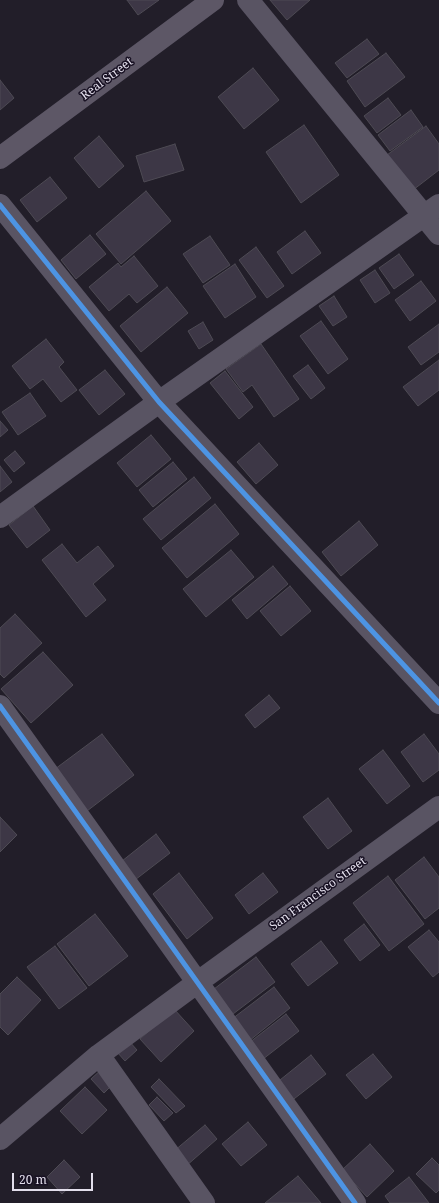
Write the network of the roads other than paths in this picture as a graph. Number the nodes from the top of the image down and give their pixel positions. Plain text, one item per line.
1 (213, 0) edge
2 (248, 0) edge
3 (0, 158) edge
4 (0, 205) edge
5 (431, 210) edge
6 (439, 234) edge
7 (159, 402) junction
8 (0, 517) edge
9 (439, 703) edge
10 (0, 706) edge
11 (439, 807) edge
12 (198, 982) junction
13 (100, 1055) junction
14 (0, 1139) edge
15 (204, 1203) edge
16 (355, 1203) edge

1 - 3 main road, Real Street
2 - 5 street
4 - 7 street
5 - 6 street
5 - 7 street
7 - 8 street
7 - 9 street
10 - 12 street
11 - 12 street, San Francisco Street
12 - 13 street, San Francisco Street
12 - 16 street
13 - 14 street, San Francisco Street
13 - 15 street

